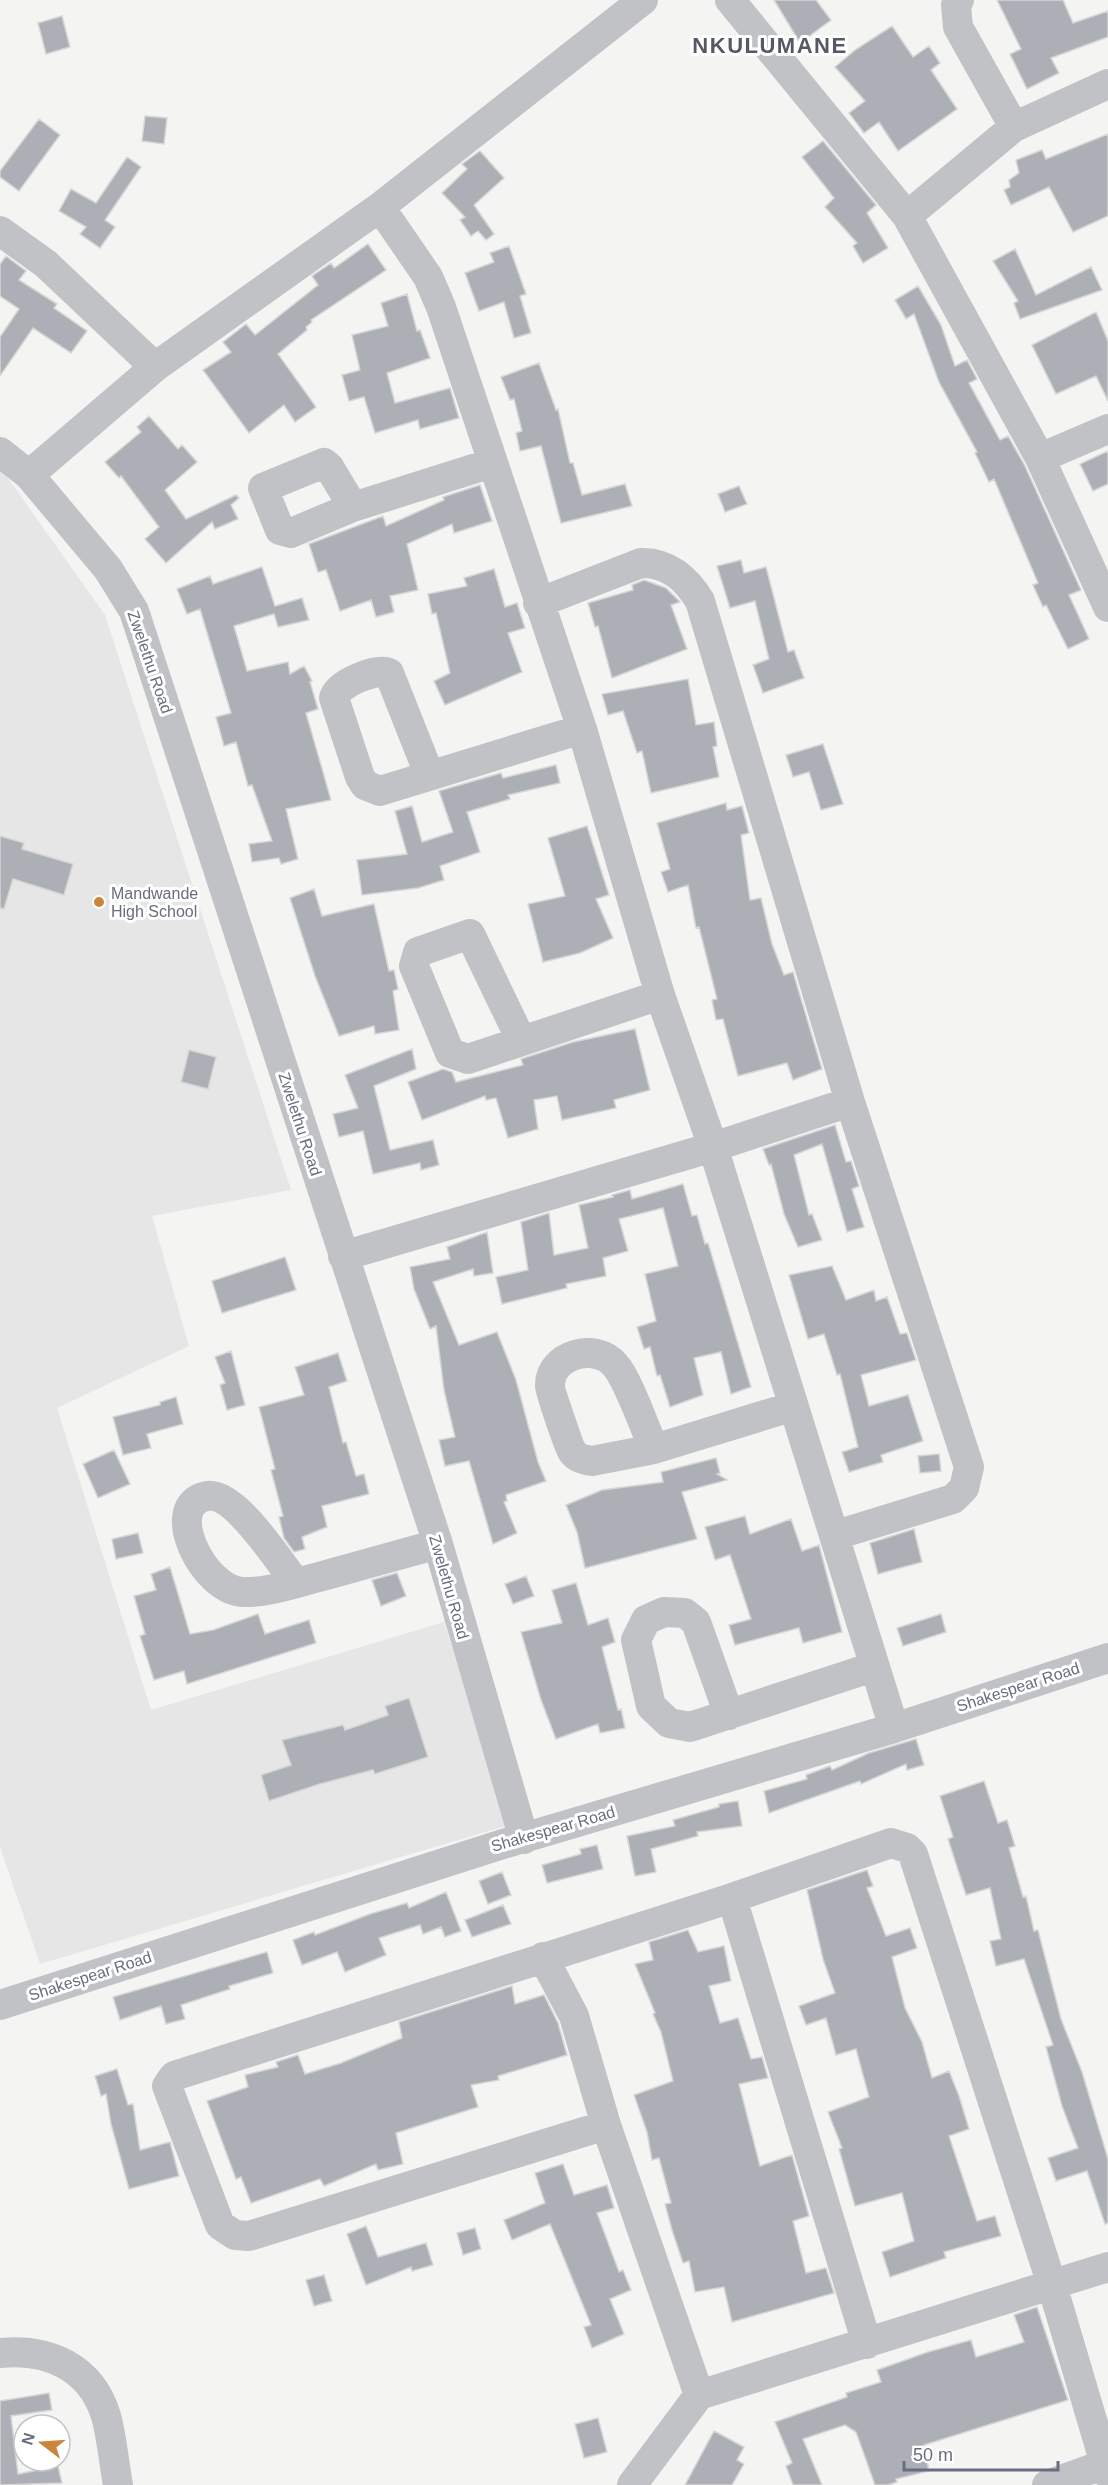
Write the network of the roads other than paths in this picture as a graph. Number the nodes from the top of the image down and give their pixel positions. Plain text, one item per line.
1 (643, 0) edge
2 (729, 0) edge
3 (958, 0) edge
4 (1108, 84) edge
5 (1014, 127) junction
6 (380, 207) junction
7 (907, 216) junction
8 (0, 231) edge
9 (155, 367) junction
10 (1108, 429) edge
11 (0, 452) edge
12 (1040, 458) junction
13 (492, 463) junction
14 (29, 475) junction
15 (353, 507) dead end
16 (538, 603) junction
17 (1108, 607) edge
18 (582, 729) junction
19 (429, 774) dead end
20 (660, 995) junction
21 (521, 1040) dead end
22 (850, 1102) junction
23 (713, 1147) junction
24 (343, 1256) junction
25 (792, 1407) junction
26 (654, 1449) dead end
27 (836, 1535) junction
28 (438, 1544) junction
29 (296, 1583) dead end
30 (1108, 1658) edge
31 (873, 1667) junction
32 (729, 1715) dead end
33 (894, 1728) junction
34 (524, 1839) junction
35 (732, 1898) junction
36 (543, 1957) junction
37 (0, 2005) edge
38 (606, 2125) junction
39 (1108, 2267) edge
40 (1052, 2285) junction
41 (867, 2344) junction
42 (0, 2353) edge
43 (699, 2395) junction
44 (1106, 2469) edge
45 (118, 2485) edge
46 (632, 2485) edge
47 (1047, 2485) edge

1 - 6 street
2 - 7 street
3 - 5 street
4 - 5 street
5 - 7 street
6 - 9 street
6 - 13 street
7 - 12 street
8 - 9 street
9 - 14 street
10 - 12 street
11 - 14 street, Zwelethu Road
12 - 17 street
13 - 15 street
13 - 16 street
14 - 24 street, Zwelethu Road
16 - 18 street
16 - 22 street
18 - 19 street
18 - 20 street
20 - 21 street
20 - 23 street
22 - 23 street
22 - 27 street
23 - 24 street
23 - 25 street
24 - 28 street, Zwelethu Road
25 - 26 street
25 - 27 street
27 - 31 street
28 - 29 street
28 - 34 street, Zwelethu Road
30 - 33 street, Shakespear Road
31 - 32 street
31 - 33 street
33 - 34 street, Shakespear Road
34 - 37 street, Shakespear Road
35 - 36 street
35 - 40 street
35 - 41 street
36 - 38 street
36 - 38 street
38 - 43 street
39 - 40 street
40 - 41 street
40 - 44 street
41 - 43 street
42 - 45 street
43 - 46 street
44 - 47 street

